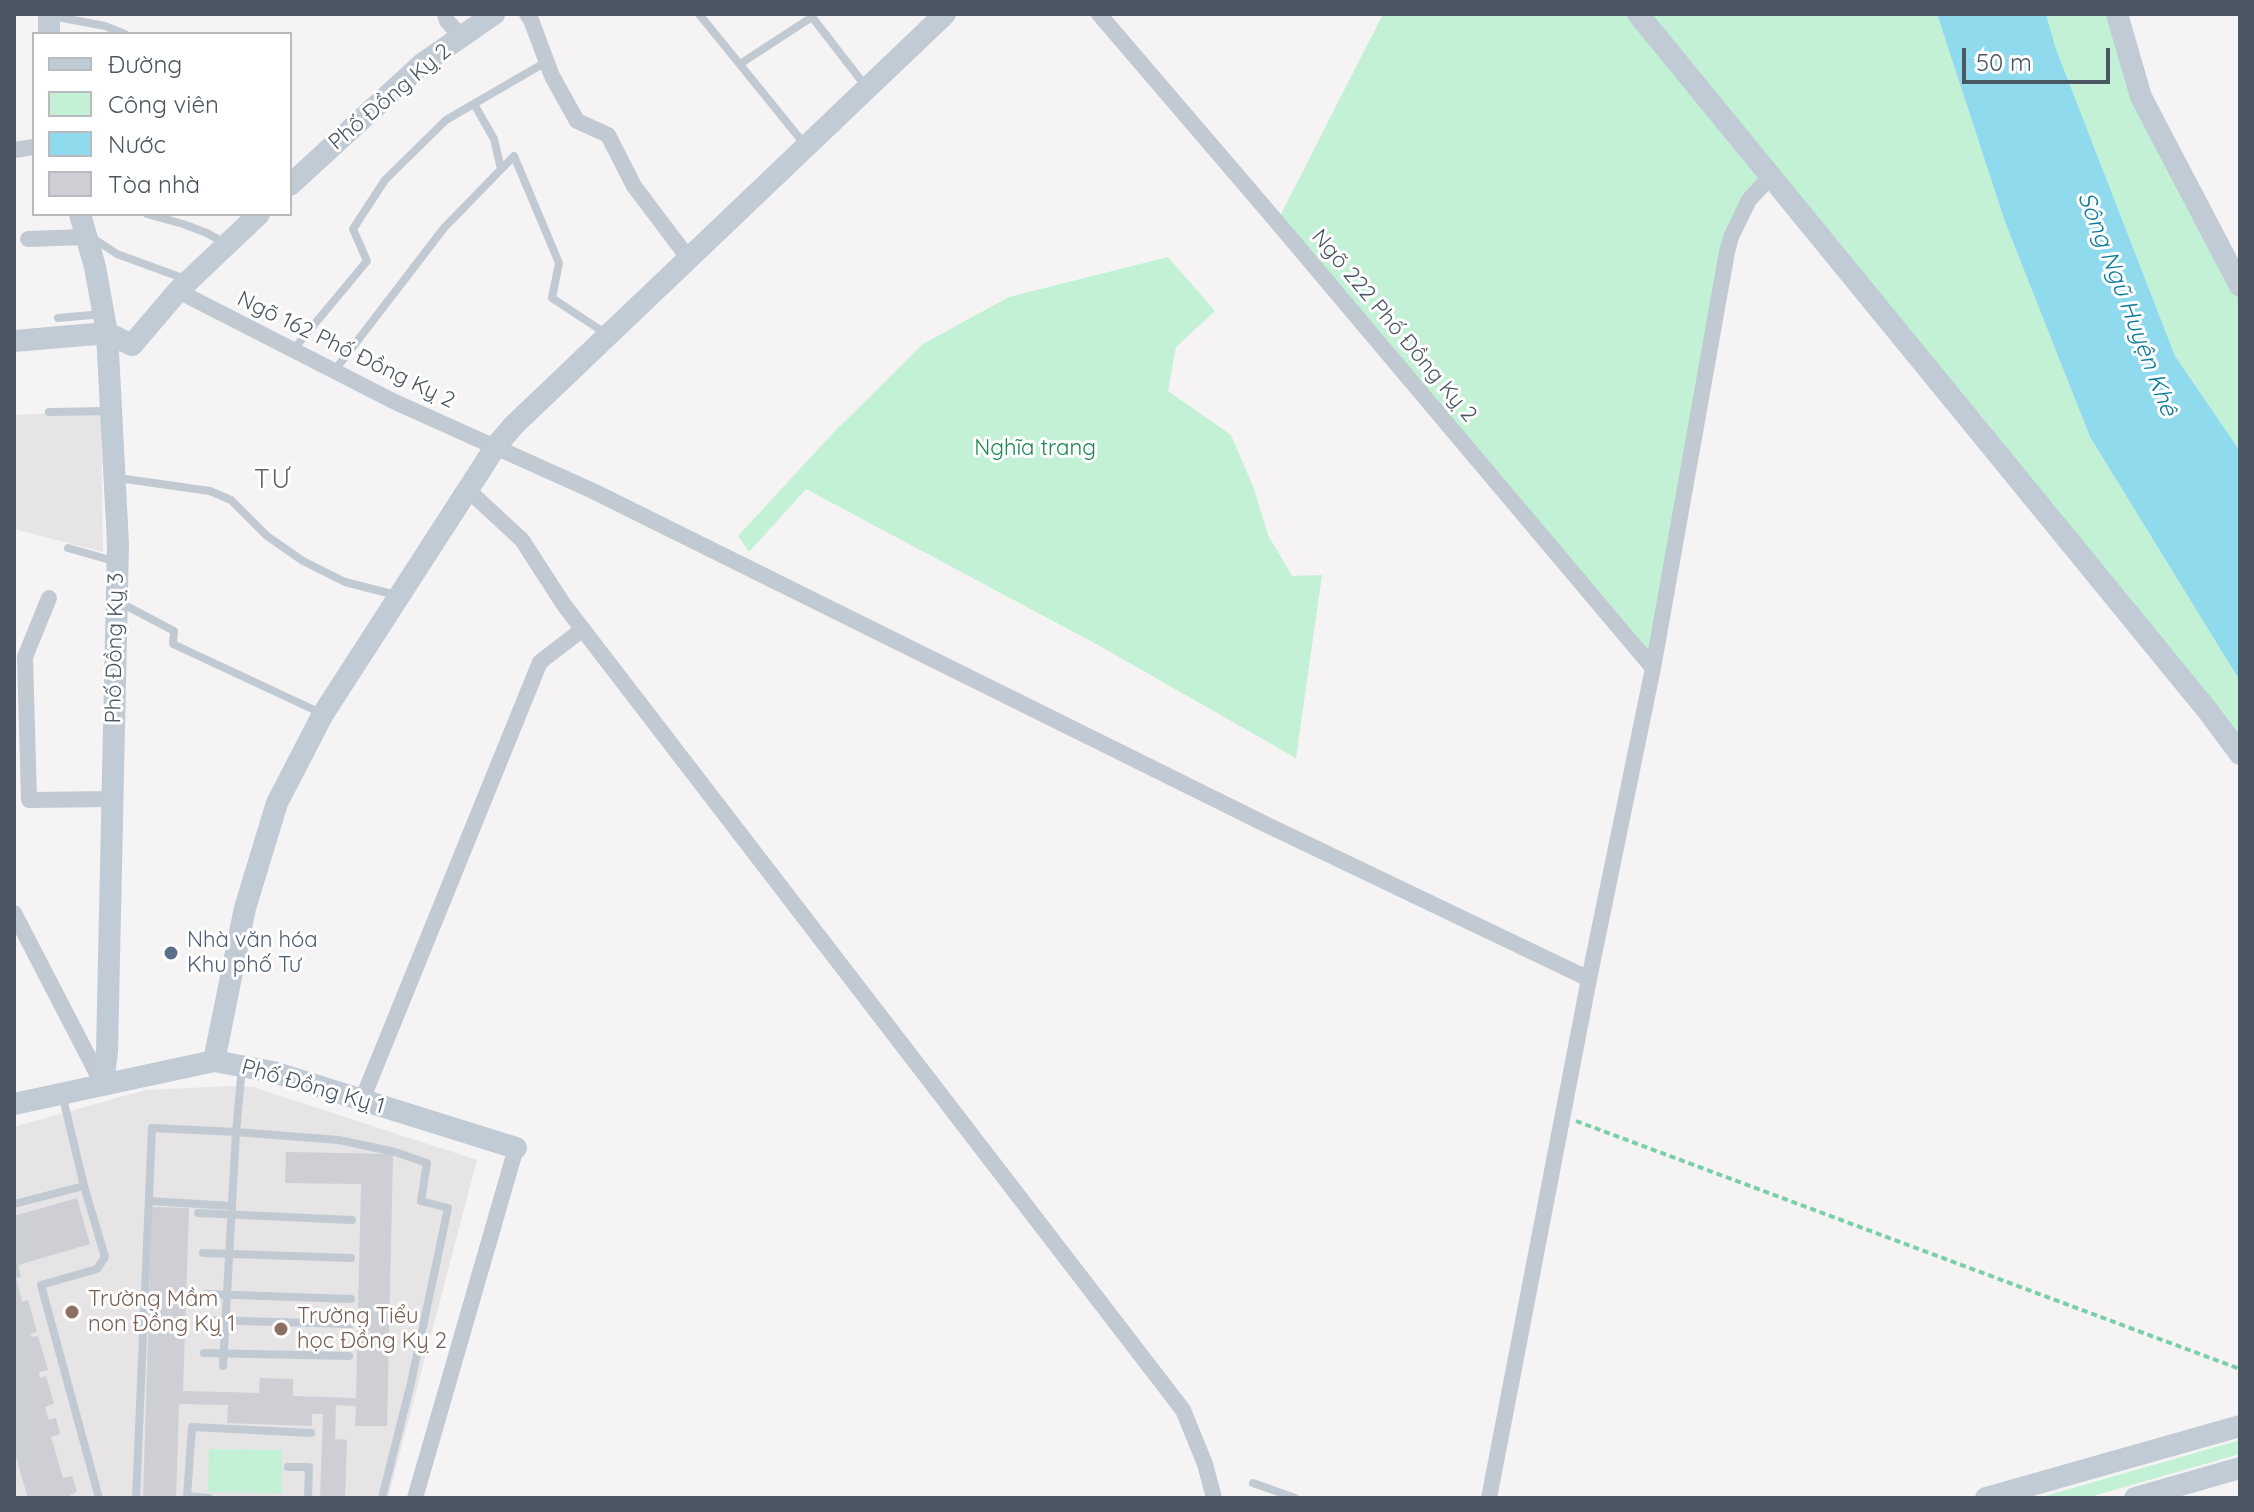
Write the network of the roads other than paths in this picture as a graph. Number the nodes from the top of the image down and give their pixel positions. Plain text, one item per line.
1 (445, 14) edge
2 (494, 14) edge
3 (527, 14) edge
4 (699, 14) edge
5 (945, 14) edge
6 (1099, 14) edge
7 (1638, 14) edge
8 (2117, 14) edge
9 (49, 21) edge
10 (120, 32) edge
11 (462, 37) junction
12 (547, 61) junction
13 (740, 64) junction
14 (868, 88) junction
15 (474, 104) junction
16 (806, 146) junction
17 (501, 169) junction
18 (1770, 177) junction
19 (292, 183) edge
20 (154, 216) edge
21 (257, 216) edge
22 (84, 228) edge
23 (28, 239) dead end
24 (227, 244) junction
25 (689, 259) junction
26 (183, 286) junction
27 (2240, 286) edge
28 (58, 318) dead end
29 (106, 324) junction
30 (608, 335) junction
31 (14, 341) edge
32 (293, 350) junction
33 (334, 371) junction
34 (112, 411) junction
35 (49, 412) dead end
36 (496, 446) junction
37 (115, 478) junction
38 (468, 490) junction
39 (68, 548) dead end
40 (117, 562) junction
41 (401, 596) junction
42 (49, 598) dead end
43 (116, 600) junction
44 (583, 629) junction
45 (1653, 668) junction
46 (20, 681) edge
47 (323, 714) junction
48 (2240, 754) edge
49 (112, 799) junction
50 (14, 913) edge
51 (1589, 979) junction
52 (214, 1061) junction
53 (242, 1066) junction
54 (103, 1085) junction
55 (61, 1094) junction
56 (362, 1100) junction
57 (14, 1104) edge
58 (236, 1132) junction
59 (516, 1148) joint
60 (84, 1186) junction
61 (149, 1201) junction
62 (14, 1204) edge
63 (232, 1210) junction
64 (198, 1213) dead end
65 (352, 1220) dead end
66 (203, 1253) dead end
67 (229, 1253) junction
68 (351, 1258) dead end
69 (206, 1294) dead end
70 (227, 1295) junction
71 (351, 1299) dead end
72 (204, 1320) dead end
73 (226, 1321) junction
74 (350, 1324) dead end
75 (204, 1353) dead end
76 (224, 1354) junction
77 (349, 1356) dead end
78 (223, 1366) dead end
79 (2240, 1426) edge
80 (311, 1433) dead end
81 (288, 1467) dead end
82 (2240, 1468) edge
83 (1253, 1483) dead end
84 (99, 1498) edge
85 (136, 1498) edge
86 (209, 1498) edge
87 (308, 1498) edge
88 (382, 1498) edge
89 (415, 1498) edge
90 (1214, 1498) edge
91 (1295, 1498) edge
92 (1489, 1498) edge
93 (1986, 1498) edge
94 (2135, 1498) edge

1 - 11 street
2 - 11 street, Phố Đồng Kỵ 2
3 - 12 street
4 - 13 lane
5 - 14 street
6 - 45 street, Ngõ 222 Phố Đồng Kỵ 2
7 - 18 street
8 - 27 street
9 - 10 lane
11 - 19 street, Phố Đồng Kỵ 2
12 - 15 lane
12 - 25 street
13 - 14 lane
13 - 16 lane
14 - 16 street
15 - 17 lane
15 - 32 lane
16 - 25 street
17 - 30 lane
17 - 33 lane
18 - 45 street
18 - 48 street
20 - 24 lane
21 - 24 street
22 - 23 street
22 - 26 lane
22 - 29 street, Phố Đồng Kỵ 3
24 - 26 street
25 - 30 street
26 - 29 street
26 - 32 street, Ngõ 162 Phố Đồng Kỵ 2
28 - 29 lane
29 - 31 street
29 - 34 street, Phố Đồng Kỵ 3
30 - 36 street
32 - 33 street, Ngõ 162 Phố Đồng Kỵ 2
33 - 36 street, Ngõ 162 Phố Đồng Kỵ 2
34 - 35 lane
34 - 37 street, Phố Đồng Kỵ 3
36 - 38 street
36 - 51 street, Ngõ 162 Phố Đồng Kỵ 2
37 - 40 street, Phố Đồng Kỵ 3
37 - 41 lane
38 - 41 street
38 - 44 street
39 - 40 lane
40 - 43 street, Phố Đồng Kỵ 3
41 - 47 street
42 - 46 street
43 - 47 lane
43 - 49 street, Phố Đồng Kỵ 3
44 - 56 street
44 - 90 street
45 - 51 street
46 - 49 street
47 - 52 street
49 - 54 street, Phố Đồng Kỵ 3
50 - 54 street
51 - 92 street
52 - 53 street, Phố Đồng Kỵ 1
52 - 54 street, Phố Đồng Kỵ 1
53 - 56 street, Phố Đồng Kỵ 1
53 - 58 lane
54 - 55 street, Phố Đồng Kỵ 1
55 - 57 street, Phố Đồng Kỵ 1
55 - 60 lane
56 - 59 street, Phố Đồng Kỵ 1
58 - 61 lane
58 - 63 lane
58 - 88 lane
59 - 89 street
60 - 62 lane
60 - 84 lane
61 - 63 lane
61 - 85 lane
63 - 64 lane
63 - 65 lane
63 - 67 lane
66 - 67 lane
67 - 68 lane
67 - 70 lane
69 - 70 lane
70 - 71 lane
70 - 73 lane
72 - 73 lane
73 - 74 lane
73 - 76 lane
75 - 76 lane
76 - 77 lane
76 - 78 lane
79 - 93 street
80 - 86 lane
81 - 87 lane
82 - 94 street
83 - 91 lane

